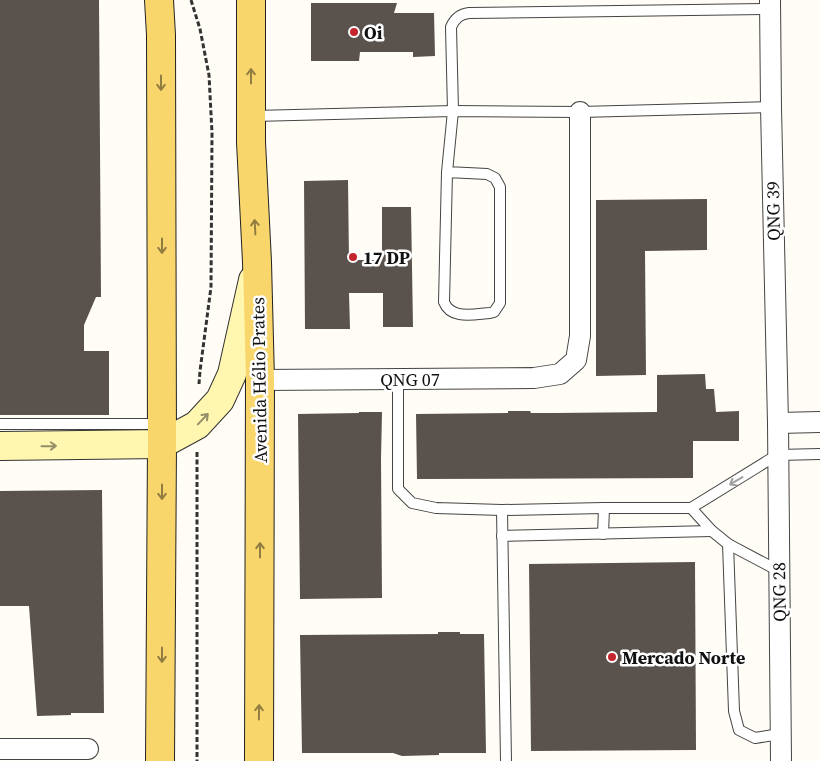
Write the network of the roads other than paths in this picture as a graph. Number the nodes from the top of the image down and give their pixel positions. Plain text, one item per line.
1 (159, 0) edge
2 (251, 0) edge
3 (770, 4) edge
4 (770, 107) junction
5 (454, 111) junction
6 (580, 112) junction
7 (251, 116) junction
8 (447, 172) junction
9 (257, 262) junction
10 (398, 379) junction
11 (260, 380) junction
12 (820, 422) edge
13 (778, 423) junction
14 (0, 424) edge
15 (162, 434) junction
16 (0, 446) edge
17 (820, 454) edge
18 (777, 455) junction
19 (604, 508) junction
20 (691, 508) junction
21 (502, 510) junction
22 (712, 531) junction
23 (603, 534) junction
24 (502, 536) junction
25 (728, 544) junction
26 (779, 571) junction
27 (780, 734) junction
28 (0, 749) edge
29 (88, 749) dead end
30 (160, 761) edge
31 (259, 761) edge
32 (506, 761) edge
33 (781, 761) edge

1 -> 15 main road
7 -> 2 main road, Avenida Hélio Prates
3 - 4 street, QNG 39
3 - 5 lane
4 - 6 lane
4 - 13 street, QNG 39
5 - 6 lane
5 - 7 lane
5 - 8 lane
6 - 10 street, QNG 07
9 -> 7 main road, Avenida Hélio Prates
8 - 8 lane
9 - 11 main road, Avenida Hélio Prates
15 -> 9 main road
10 - 11 street, QNG 07
10 - 21 lane
31 -> 11 main road, Avenida Hélio Prates
12 - 13 street
13 - 18 street, QNG 28
14 - 15 lane
16 -> 15 main road
15 -> 30 main road
17 - 18 lane
18 -> 20 lane
18 - 26 street, QNG 28
19 - 20 lane
19 - 21 lane
19 - 23 lane
20 - 22 lane
21 - 24 lane
22 - 23 lane
22 - 25 lane
23 - 24 lane
24 - 32 lane
25 - 26 lane
25 - 27 lane
26 - 27 street, QNG 28
27 - 33 street, QNG 28
28 - 29 street

